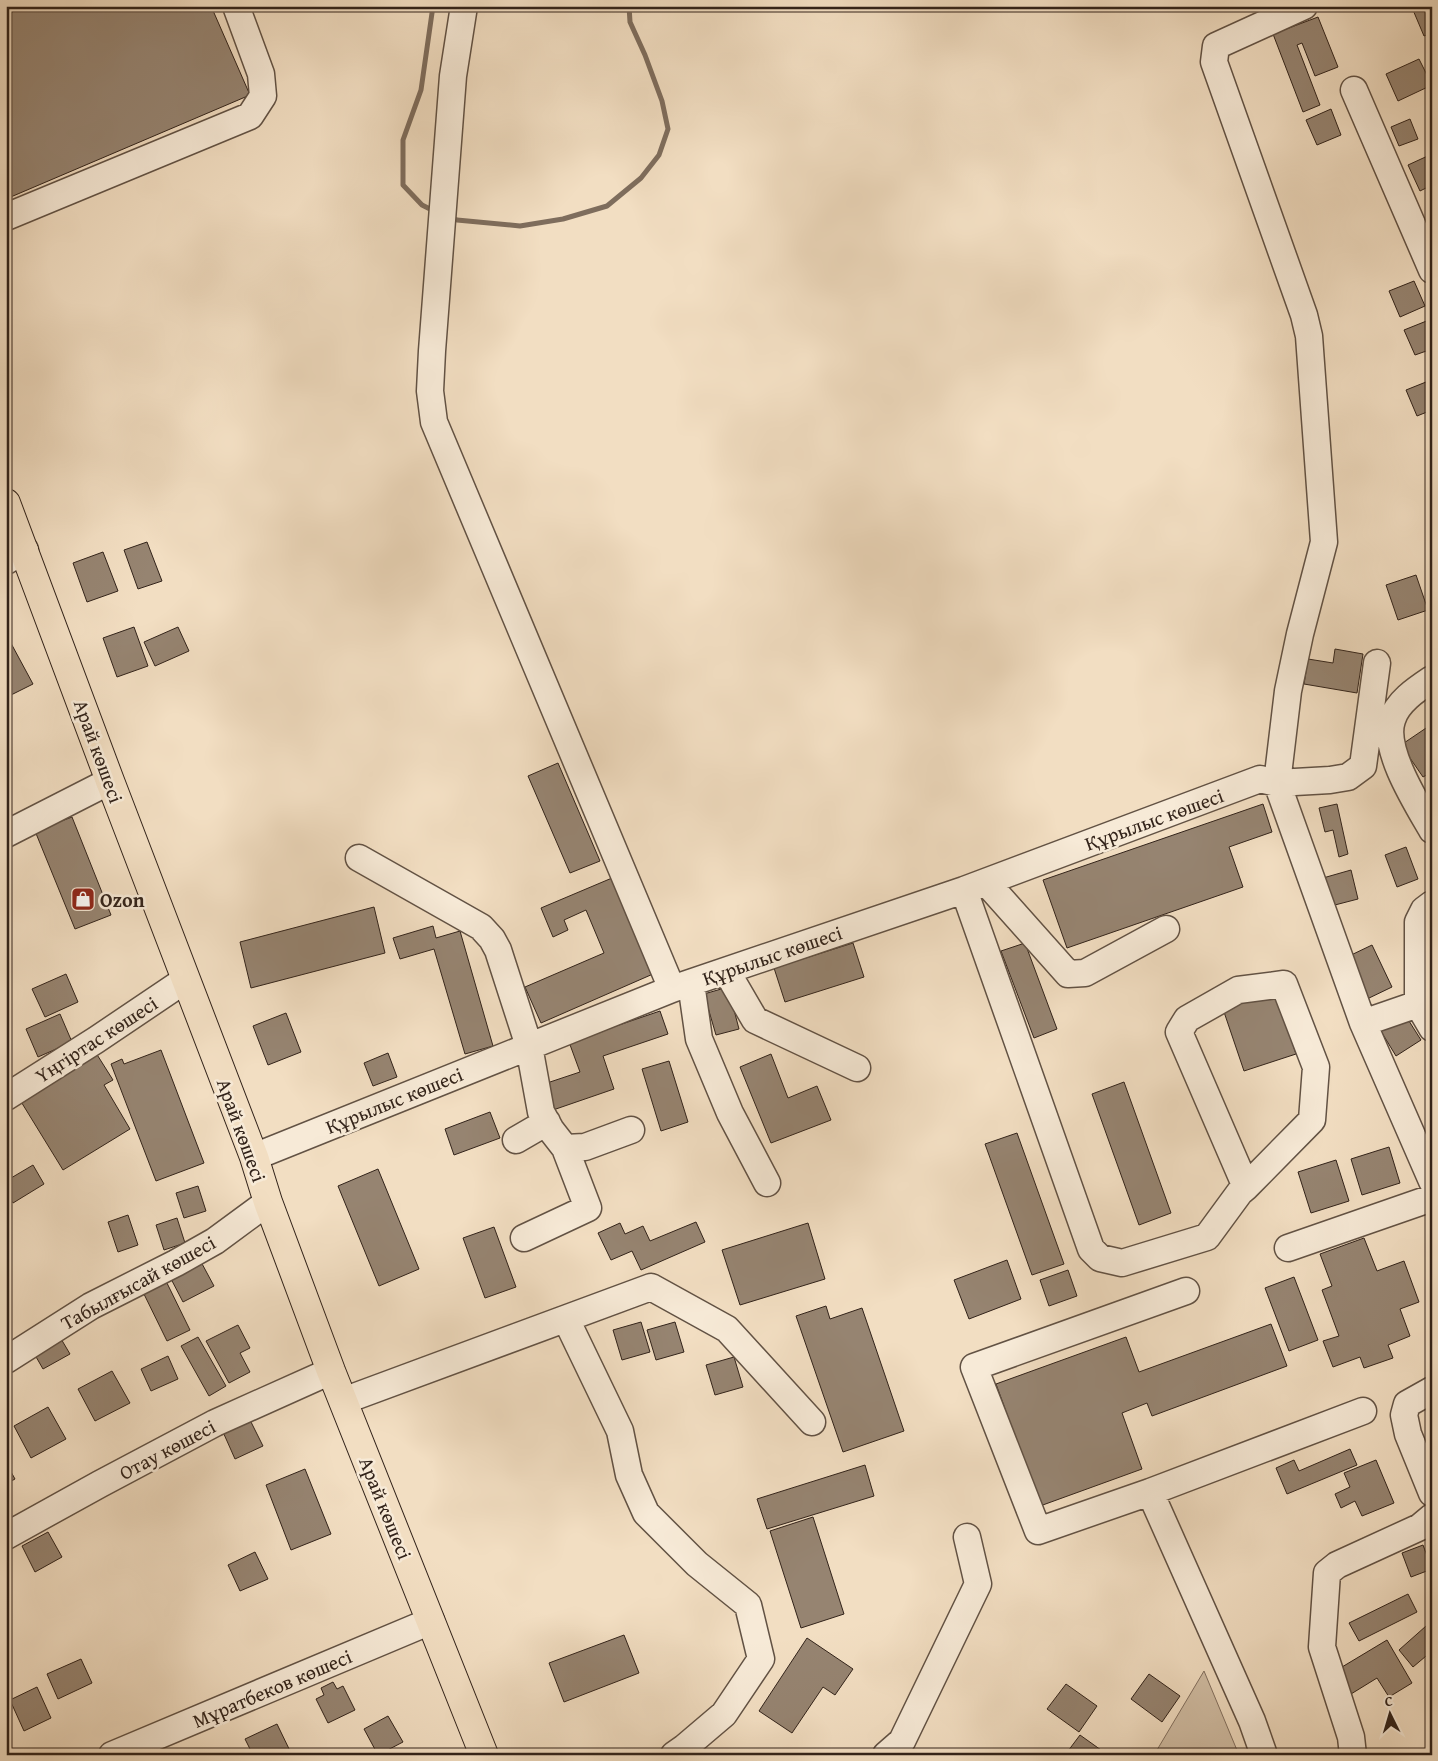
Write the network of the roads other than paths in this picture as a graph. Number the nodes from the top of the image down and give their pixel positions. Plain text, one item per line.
1 (236, 6) edge
2 (464, 6) edge
3 (1304, 6) edge
4 (1354, 90) dead end
5 (6, 217) edge
6 (1432, 270) edge
7 (6, 503) edge
8 (15, 556) edge
9 (1377, 663) dead end
10 (1432, 679) edge
11 (1393, 754) junction
12 (1363, 766) junction
13 (110, 781) junction
14 (1281, 793) junction
15 (1432, 830) edge
16 (6, 834) edge
17 (359, 858) dead end
18 (975, 886) junction
19 (1432, 904) edge
20 (1166, 929) dead end
21 (728, 971) junction
22 (185, 980) junction
23 (682, 986) junction
24 (1418, 1004) junction
25 (1363, 1023) junction
26 (1432, 1028) edge
27 (529, 1046) junction
28 (857, 1068) dead end
29 (6, 1097) edge
30 (547, 1122) junction
31 (631, 1130) dead end
32 (516, 1140) dead end
33 (566, 1148) junction
34 (254, 1157) junction
35 (1432, 1181) edge
36 (767, 1183) dead end
37 (1246, 1187) junction
38 (1432, 1198) edge
39 (268, 1202) junction
40 (524, 1238) dead end
41 (1288, 1248) dead end
42 (1186, 1291) dead end
43 (566, 1319) junction
44 (6, 1360) edge
45 (331, 1371) junction
46 (1432, 1390) edge
47 (343, 1401) junction
48 (1363, 1410) dead end
49 (812, 1422) dead end
50 (1150, 1492) junction
51 (1432, 1493) edge
52 (1432, 1517) edge
53 (6, 1536) edge
54 (967, 1537) dead end
55 (431, 1621) junction
56 (112, 1755) edge
57 (484, 1755) edge
58 (674, 1755) edge
59 (886, 1755) edge
60 (1264, 1755) edge
61 (1353, 1755) edge

1 - 5 street
2 - 23 street
3 - 14 street
4 - 6 street
7 - 8 main road, Арай көшесі
8 - 13 main road, Арай көшесі
9 - 12 street
10 - 11 street
11 - 12 street, Құрылыс көшесі
11 - 15 street
12 - 14 street, Құрылыс көшесі
13 - 16 street
13 - 22 main road, Арай көшесі
14 - 18 street, Құрылыс көшесі
14 - 25 street
17 - 27 street
18 - 20 street
18 - 21 street, Құрылыс көшесі
18 - 37 street
19 - 24 street
21 - 23 street, Құрылыс көшесі
21 - 28 street
22 - 29 street, Үңгіртас көшесі
22 - 34 main road, Арай көшесі
23 - 27 street, Құрылыс көшесі
23 - 36 street
24 - 25 street
24 - 26 street
25 - 35 street
27 - 30 street
27 - 34 street, Құрылыс көшесі
30 - 32 street
30 - 33 street
31 - 33 street
33 - 40 street
34 - 39 main road, Арай көшесі
37 - 37 street
38 - 41 street
39 - 44 street, Табылғысай көшесі
39 - 45 main road, Арай көшесі
42 - 50 street
43 - 47 street
43 - 49 street
43 - 58 street
45 - 47 main road, Арай көшесі
45 - 53 street, Отау көшесі
46 - 51 street
47 - 55 main road, Арай көшесі
48 - 50 street
50 - 60 street
52 - 61 street
54 - 59 street
55 - 56 street, Мұратбеков көшесі
55 - 57 main road, Арай көшесі

